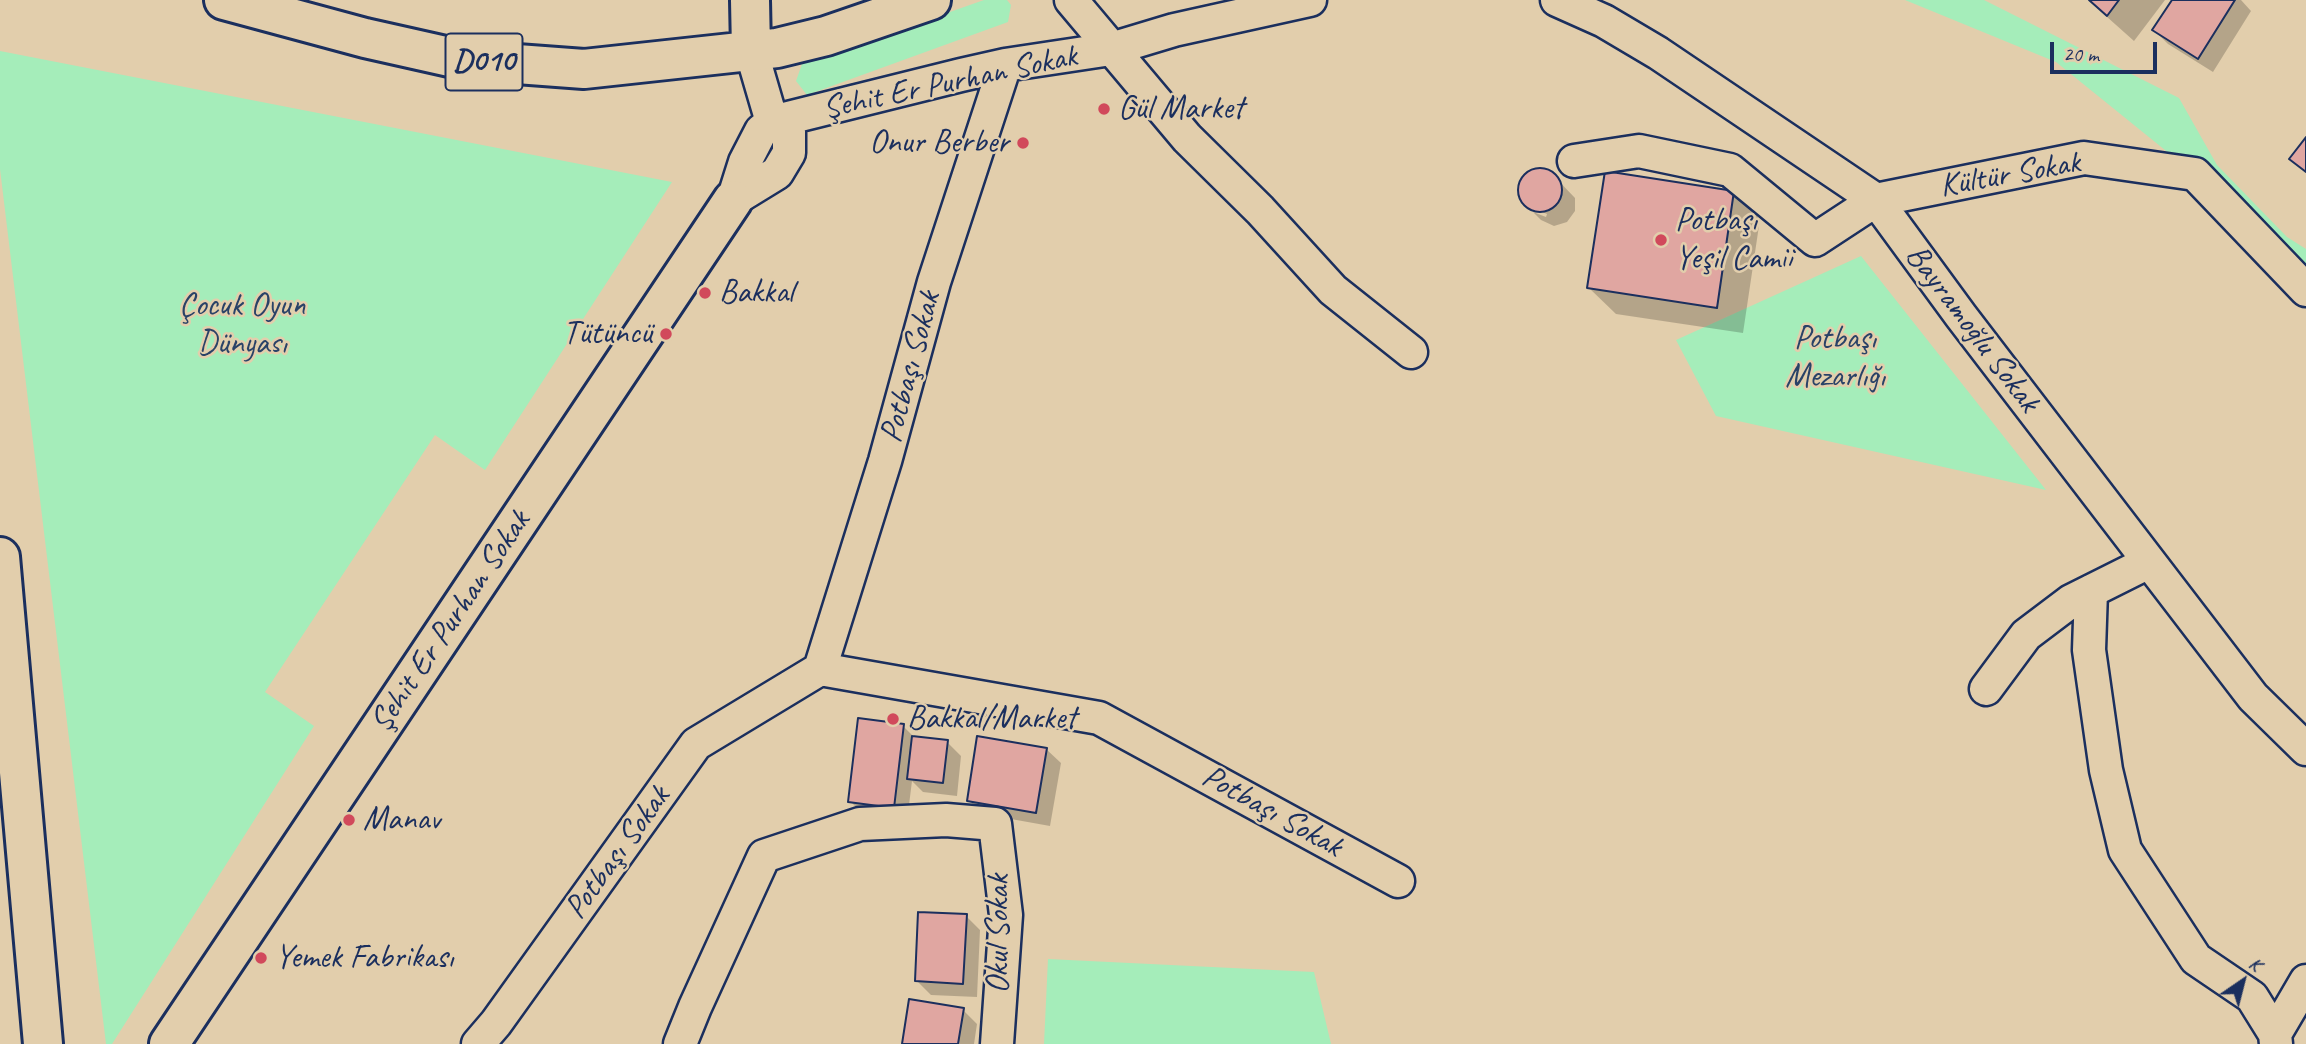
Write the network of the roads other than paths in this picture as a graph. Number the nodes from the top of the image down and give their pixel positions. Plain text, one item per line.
1 (224, 0) edge
2 (750, 0) edge
3 (931, 0) edge
4 (1071, 0) edge
5 (1310, 0) edge
6 (1557, 0) edge
7 (1111, 49) junction
8 (751, 50) junction
9 (1005, 65) junction
10 (780, 120) junction
11 (1574, 162) dead end
12 (1875, 200) junction
13 (733, 201) joint
14 (2306, 290) edge
15 (1411, 352) dead end
16 (0, 557) edge
17 (2149, 562) junction
18 (2091, 591) junction
19 (820, 669) junction
20 (1986, 689) dead end
21 (2306, 749) edge
22 (1398, 881) dead end
23 (2306, 981) edge
24 (2276, 1039) edge
25 (43, 1044) edge
26 (169, 1044) edge
27 (478, 1044) edge
28 (681, 1044) edge
29 (997, 1044) edge

1 - 8 main road, D010
2 - 8 main road
3 - 8 main road, D010
4 - 7 street
5 - 7 street
6 - 12 street, Bayramoğlu Sokak
7 - 9 street, Şehit Er Purhan Sokak
7 - 15 street
8 - 10 street
9 - 10 street, Şehit Er Purhan Sokak
9 - 19 street, Potbaşı Sokak
10 - 13 street, Şehit Er Purhan Sokak
11 - 12 street
12 - 14 street, Kültür Sokak
12 - 17 street, Bayramoğlu Sokak
13 - 26 main road, Şehit Er Purhan Sokak
16 - 25 main road
17 - 18 street
17 - 21 street, Bayramoğlu Sokak
18 - 20 street
18 - 24 street
19 - 22 street, Potbaşı Sokak
19 - 27 street, Potbaşı Sokak
23 - 24 street
28 - 29 street, Okul Sokak

